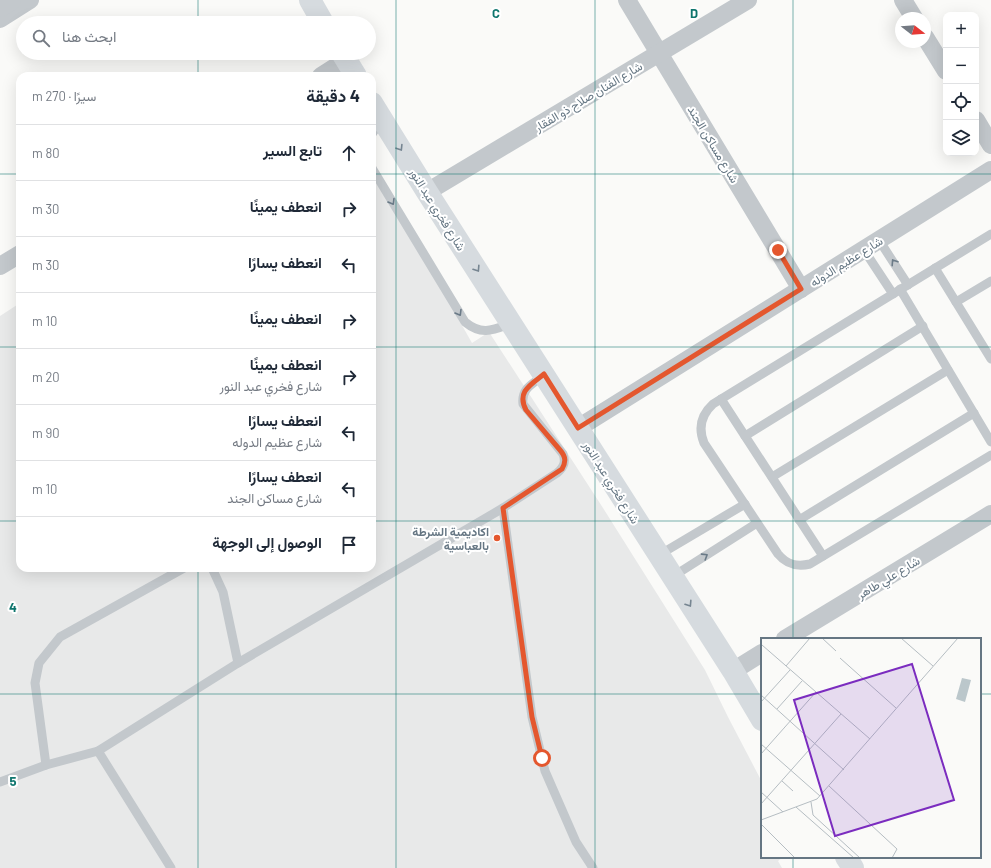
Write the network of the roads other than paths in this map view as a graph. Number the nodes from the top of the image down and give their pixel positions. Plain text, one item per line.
1 (10, 0) edge
2 (30, 0) edge
3 (310, 0) edge
4 (627, 0) edge
5 (748, 0) edge
6 (903, 0) edge
7 (0, 6) edge
8 (910, 12) edge
9 (319, 16) edge
10 (0, 19) edge
11 (931, 46) edge
12 (659, 53) junction
13 (348, 63) edge
14 (943, 66) edge
15 (329, 72) edge
16 (376, 119) edge
17 (979, 125) edge
18 (991, 145) edge
19 (991, 170) edge
20 (376, 175) edge
21 (427, 192) junction
22 (991, 234) edge
23 (872, 245) junction
24 (16, 256) edge
25 (0, 266) edge
26 (935, 268) junction
27 (991, 281) edge
28 (801, 289) junction
29 (900, 289) junction
30 (956, 302) junction
31 (512, 323) junction
32 (922, 326) junction
33 (987, 344) edge
34 (991, 359) edge
35 (948, 370) junction
36 (544, 374) junction
37 (721, 399) junction
38 (974, 412) junction
39 (578, 428) junction
40 (745, 436) junction
41 (991, 442) edge
42 (991, 455) edge
43 (772, 477) junction
44 (745, 504) junction
45 (503, 508) junction
46 (991, 514) edge
47 (800, 520) junction
48 (757, 523) junction
49 (659, 555) junction
50 (823, 556) junction
51 (177, 572) edge
52 (214, 572) edge
53 (672, 577) junction
54 (787, 638) edge
55 (761, 654) edge
56 (238, 663) junction
57 (733, 671) junction
58 (761, 718) edge
59 (98, 751) junction
60 (46, 765) junction
61 (0, 782) edge
62 (847, 858) edge
63 (171, 868) edge
64 (593, 868) edge
65 (853, 868) edge

1 - 7 street
2 - 10 street
3 - 9 main road
4 - 12 street, شارع مساكن الجند
5 - 12 street, شارع الفنان صلاح ذو الفقار
6 - 8 street
11 - 14 street
12 - 21 street, شارع الفنان صلاح ذو الفقار
12 - 28 street, شارع مساكن الجند
13 - 15 street
16 -> 21 main road, شارع فخري عبد النور
17 - 18 street
19 - 23 street, شارع عظيم الدوله
20 -> 31 lane
21 -> 31 main road, شارع فخري عبد النور
22 - 26 lane
23 - 28 street, شارع عظيم الدوله
23 - 29 lane
29 -> 23 lane
24 - 25 street
26 - 29 lane
26 - 30 lane
27 - 30 lane
28 - 39 street, شارع عظيم الدوله
29 - 32 lane
29 - 37 lane
30 - 33 lane
31 - 36 main road, شارع فخري عبد النور
32 - 35 lane
32 - 40 lane
33 - 34 lane
35 - 38 lane
35 - 43 lane
36 - 39 main road, شارع فخري عبد النور
36 - 45 lane
37 - 40 lane
37 - 44 lane
38 - 41 lane
38 - 47 lane
39 - 49 main road, شارع فخري عبد النور
40 - 43 lane
42 - 50 lane
43 - 47 lane
44 - 48 lane
44 - 49 lane
45 - 56 lane
45 - 64 lane
46 - 54 street, شارع علي طاهر
47 - 50 lane
48 - 50 lane
53 -> 48 lane
49 - 53 main road, شارع فخري عبد النور
51 - 60 lane
52 - 56 lane
53 -> 57 main road, شارع فخري عبد النور
55 - 57 street
56 - 59 lane
57 - 58 main road, شارع فخري عبد النور
59 - 60 lane
59 - 63 lane
60 - 61 lane
62 - 65 main road

